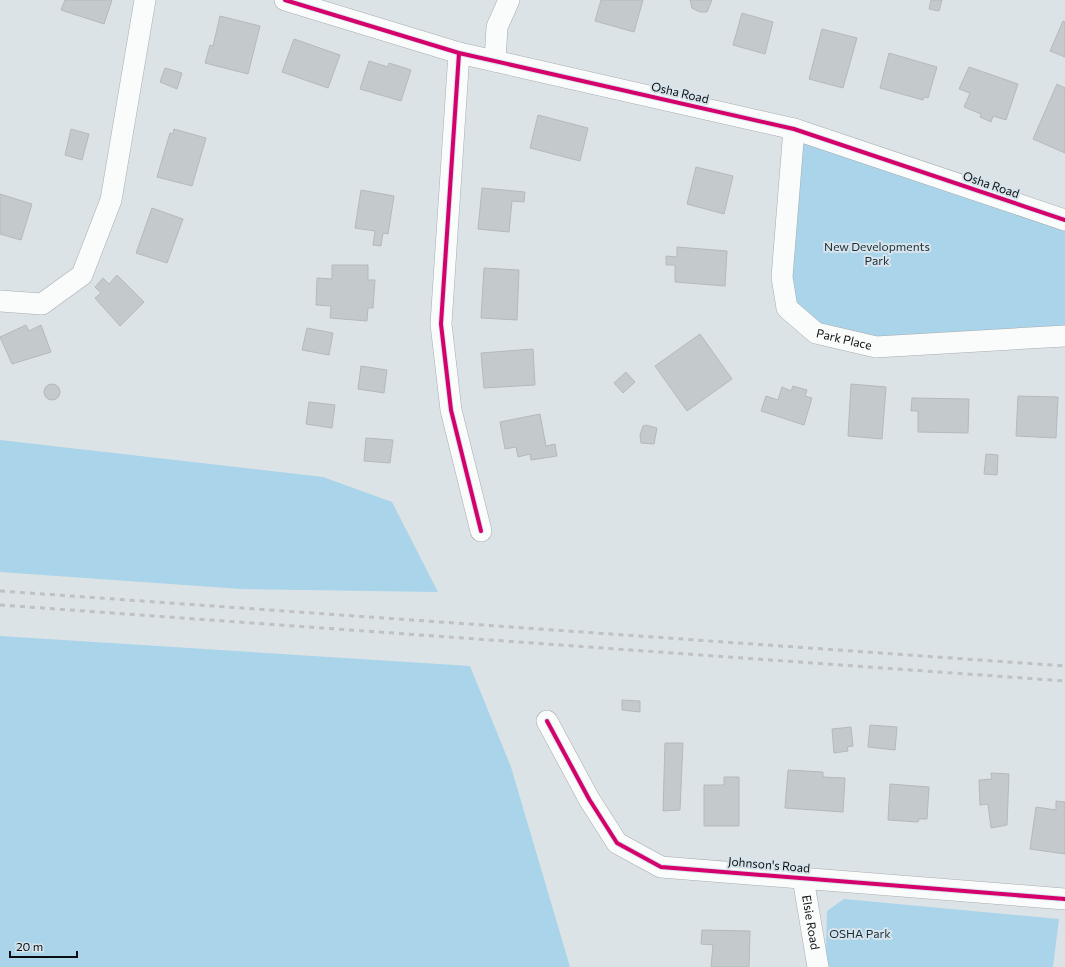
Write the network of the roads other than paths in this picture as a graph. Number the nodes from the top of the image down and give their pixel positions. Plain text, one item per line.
1 (145, 0) edge
2 (285, 0) edge
3 (509, 0) edge
4 (459, 53) junction
5 (495, 61) junction
6 (794, 129) junction
7 (1065, 220) edge
8 (0, 301) edge
9 (1065, 336) edge
10 (481, 531) dead end
11 (547, 721) dead end
12 (803, 878) junction
13 (1065, 899) edge
14 (818, 967) edge

1 - 8 street
2 - 4 street, Osha Road
3 - 5 street
4 - 5 street, Osha Road
4 - 10 street
5 - 6 street, Osha Road
6 - 7 street, Osha Road
6 - 9 street, Park Place
11 - 12 street, Johnson's Road
12 - 13 street, Johnson's Road
12 - 14 street, Elsie Road

